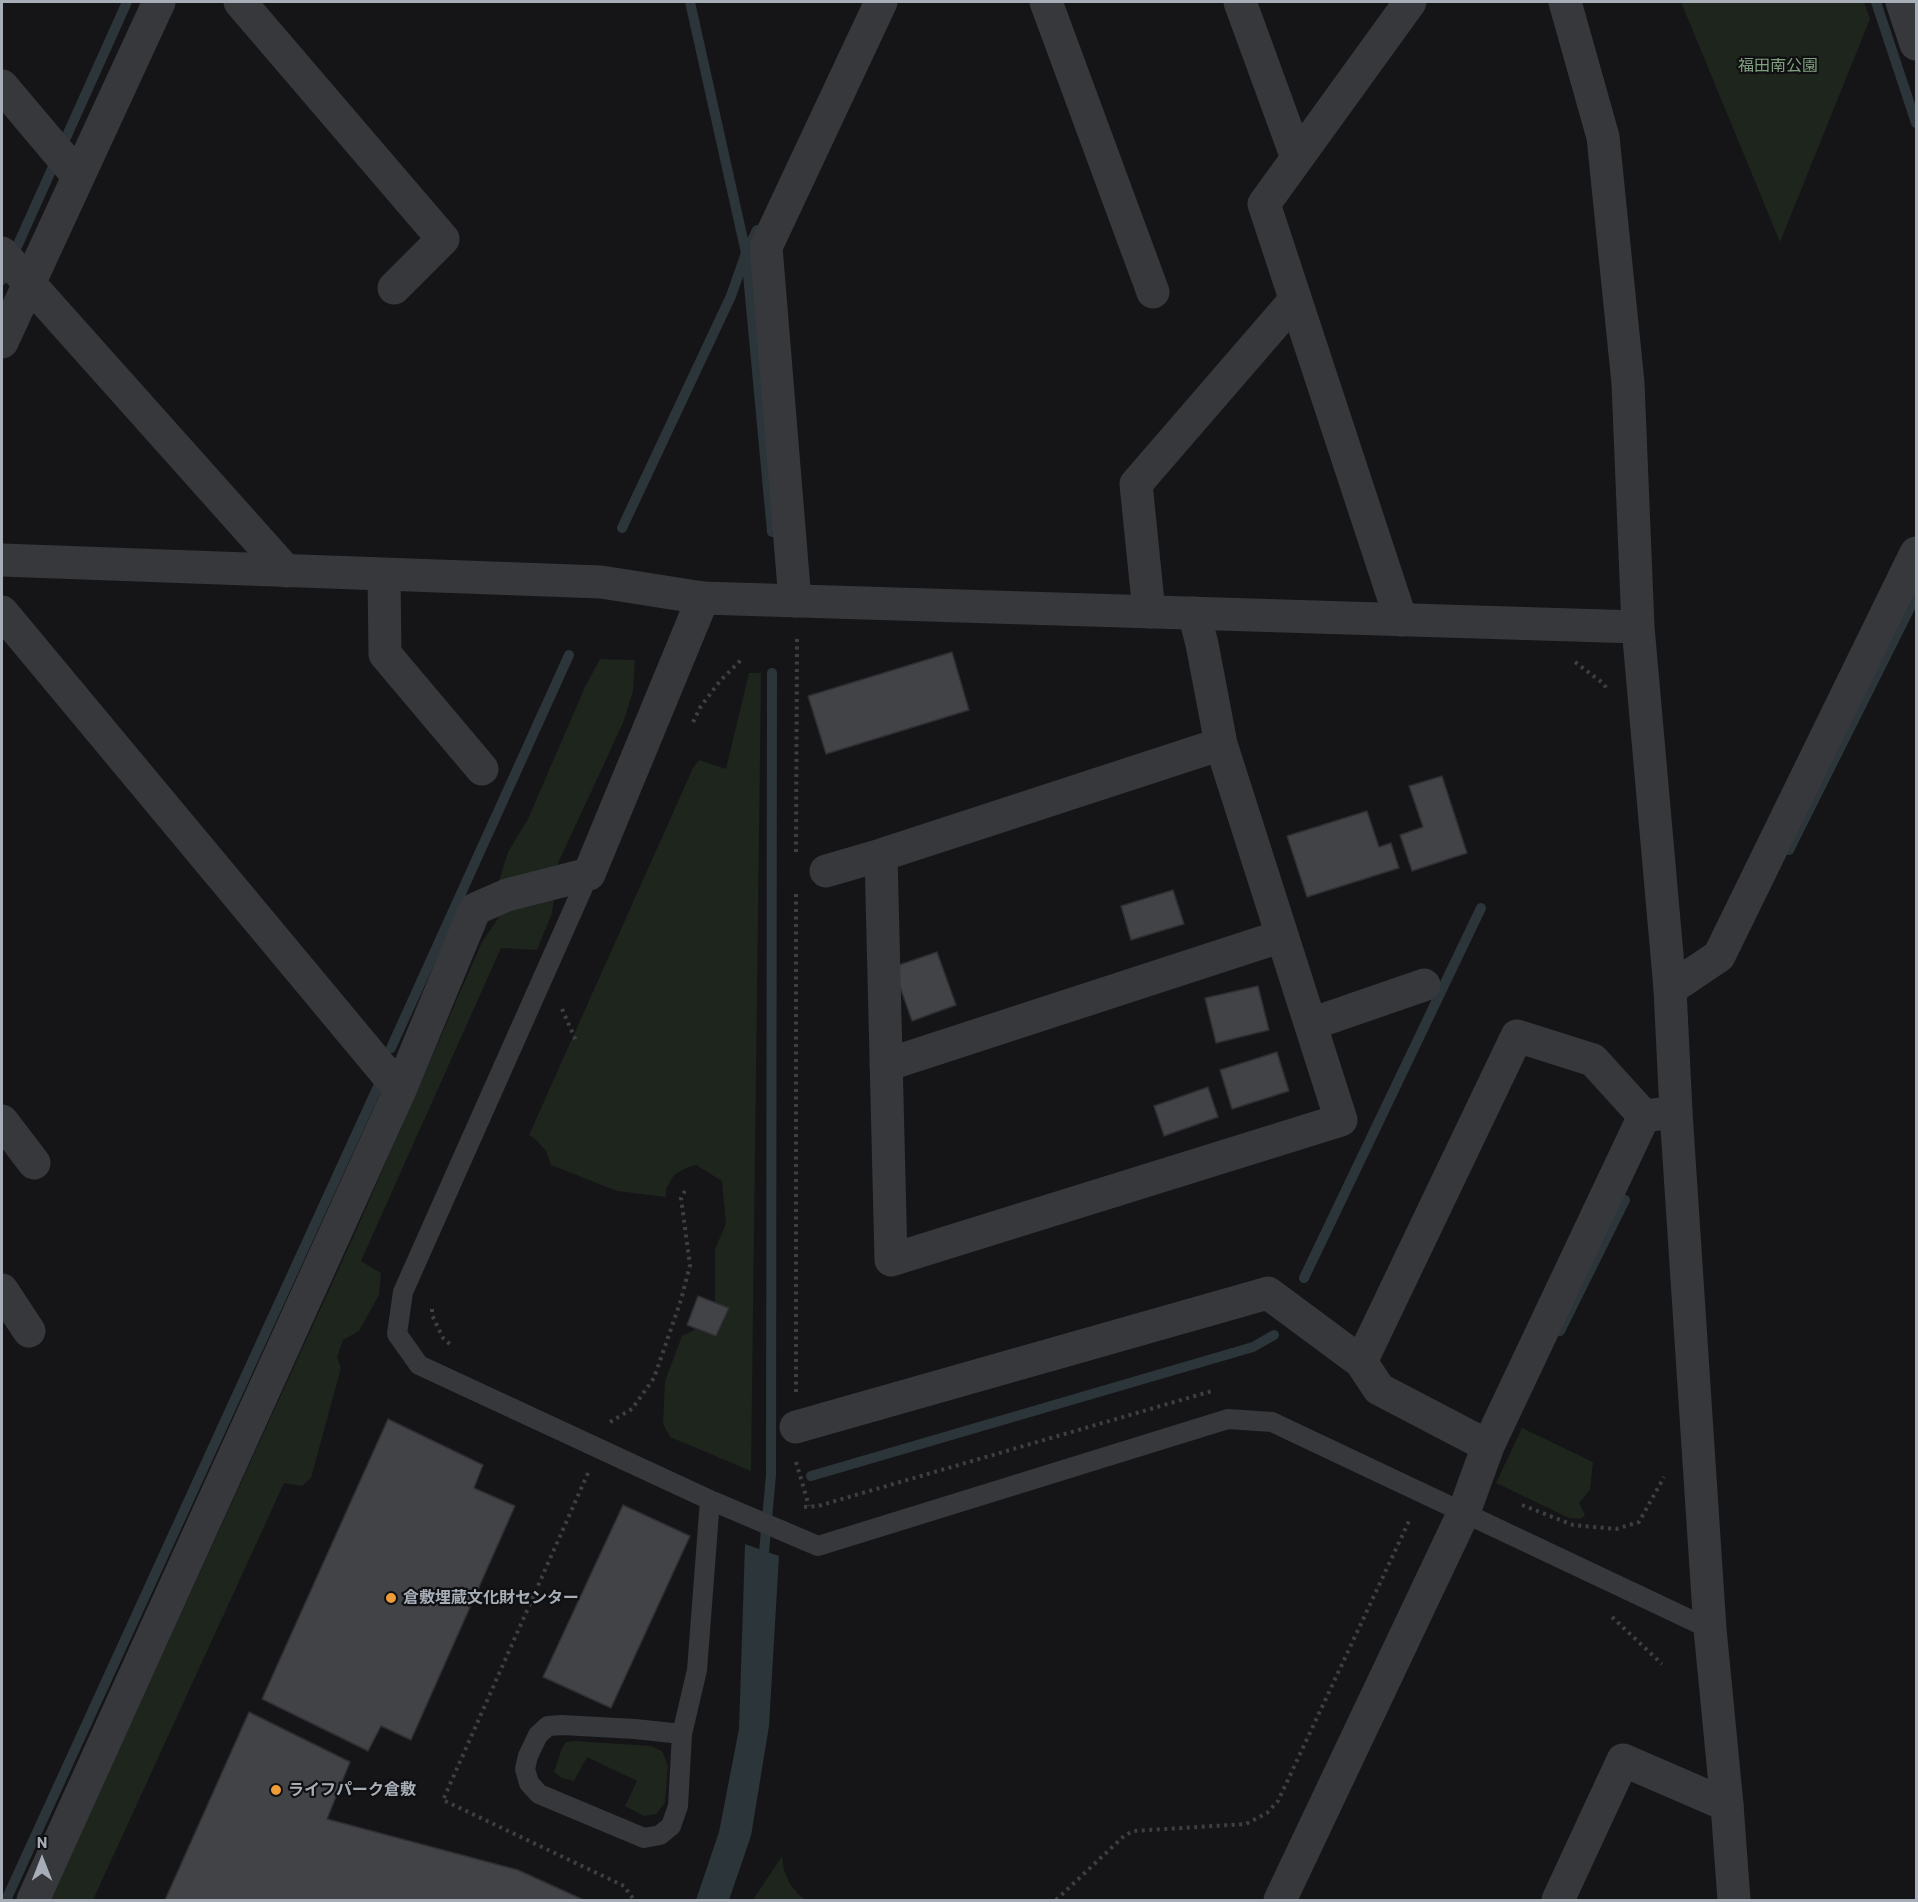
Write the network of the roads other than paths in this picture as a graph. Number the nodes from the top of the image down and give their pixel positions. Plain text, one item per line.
1 (159, 2) edge
2 (240, 2) edge
3 (881, 2) edge
4 (1046, 2) edge
5 (1240, 2) edge
6 (1410, 2) edge
7 (1565, 2) edge
8 (1902, 2) edge
9 (1917, 44) edge
10 (2, 86) edge
11 (1297, 158) junction
12 (66, 162) junction
13 (13, 267) edge
14 (394, 288) dead end
15 (1153, 292) dead end
16 (1295, 300) junction
17 (2, 342) edge
18 (1917, 553) edge
19 (2, 560) edge
20 (286, 571) junction
21 (384, 575) junction
22 (703, 598) junction
23 (795, 601) junction
24 (2, 612) edge
25 (1149, 612) junction
26 (1194, 613) junction
27 (1401, 620) junction
28 (1638, 627) junction
29 (1221, 744) junction
30 (482, 769) dead end
31 (881, 855) junction
32 (589, 874) junction
33 (811, 877) road end
34 (1282, 936) junction
35 (1424, 985) dead end
36 (1670, 989) junction
37 (1311, 1024) junction
38 (886, 1065) junction
39 (400, 1090) junction
40 (1660, 1114) junction
41 (2, 1121) edge
42 (34, 1163) dead end
43 (2, 1292) edge
44 (29, 1331) dead end
45 (1361, 1362) junction
46 (796, 1427) road end
47 (1488, 1446) junction
48 (1469, 1499) junction
49 (710, 1500) junction
50 (1710, 1629) junction
51 (681, 1734) junction
52 (1727, 1805) junction
53 (33, 1900) edge
54 (1280, 1900) edge
55 (1558, 1900) edge
56 (1734, 1900) edge

1 - 12 street
2 - 14 street
3 - 23 street
4 - 15 street
5 - 11 street
6 - 11 street
7 - 28 street
8 - 9 street
10 - 12 street
11 - 16 street
12 - 13 street
13 - 17 street
13 - 20 street
16 - 25 street
16 - 27 street
18 - 36 street
19 - 20 street
20 - 21 street
21 - 22 street
21 - 30 street
22 - 23 street
22 - 32 street
23 - 25 street
24 - 39 street
25 - 26 street
26 - 27 street
26 - 29 street
27 - 28 street
28 - 36 street
29 - 31 street
29 - 34 street
31 - 33 street
31 - 38 street
32 - 39 street
32 - 49 lane
34 - 37 street
34 - 38 street
35 - 37 street
36 - 40 street
37 - 38 street
39 - 53 street
40 - 45 street
40 - 47 street
40 - 50 street
41 - 42 street
43 - 44 street
45 - 46 street
45 - 47 street
47 - 48 street
48 - 49 lane
48 - 50 lane
48 - 54 street
49 - 51 lane
50 - 52 street
51 - 51 lane
52 - 55 street
52 - 56 street

